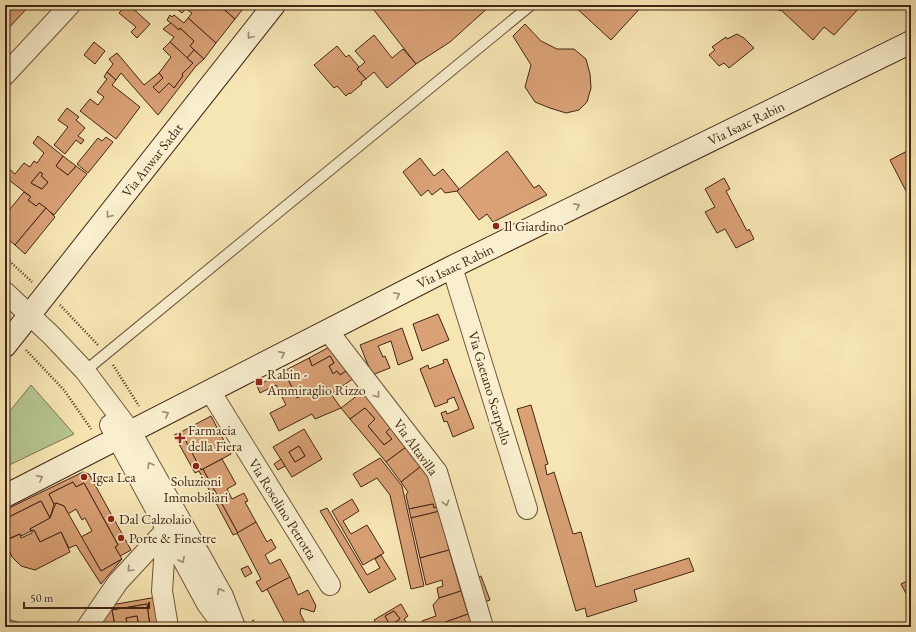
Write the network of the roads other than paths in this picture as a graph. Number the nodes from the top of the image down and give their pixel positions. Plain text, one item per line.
1 (70, 5) edge
2 (274, 5) edge
3 (531, 5) edge
4 (911, 42) edge
5 (5, 75) edge
6 (452, 267) junction
7 (5, 292) edge
8 (30, 315) junction
9 (328, 330) junction
10 (8, 342) edge
11 (85, 371) junction
12 (210, 391) junction
13 (116, 440) junction
14 (5, 496) edge
15 (527, 509) dead end
16 (166, 530) junction
17 (330, 585) dead end
18 (5, 624) edge
19 (15, 627) edge
20 (87, 627) edge
21 (168, 627) edge
22 (224, 627) edge
23 (235, 627) edge
24 (484, 627) edge

1 - 5 street
2 -> 8 street, Via Anwar Sadat
3 - 11 lane
6 -> 4 street, Via Isaac Rabin
9 -> 6 street, Via Isaac Rabin
6 - 15 street, Via Gaetano Scarpello
7 - 8 street
8 - 10 street, Via Anwar Sadat
8 - 11 street
12 -> 9 street, Via Isaac Rabin
9 -> 24 street, Via Altavilla
11 - 13 street
13 -> 12 street, Via Isaac Rabin
12 - 17 street, Via Rosolino Petrotta
14 -> 13 street, Via Isaac Rabin
13 - 16 street
23 -> 13 street
16 -> 20 street
16 - 21 street
16 -> 22 street
18 - 19 lane

